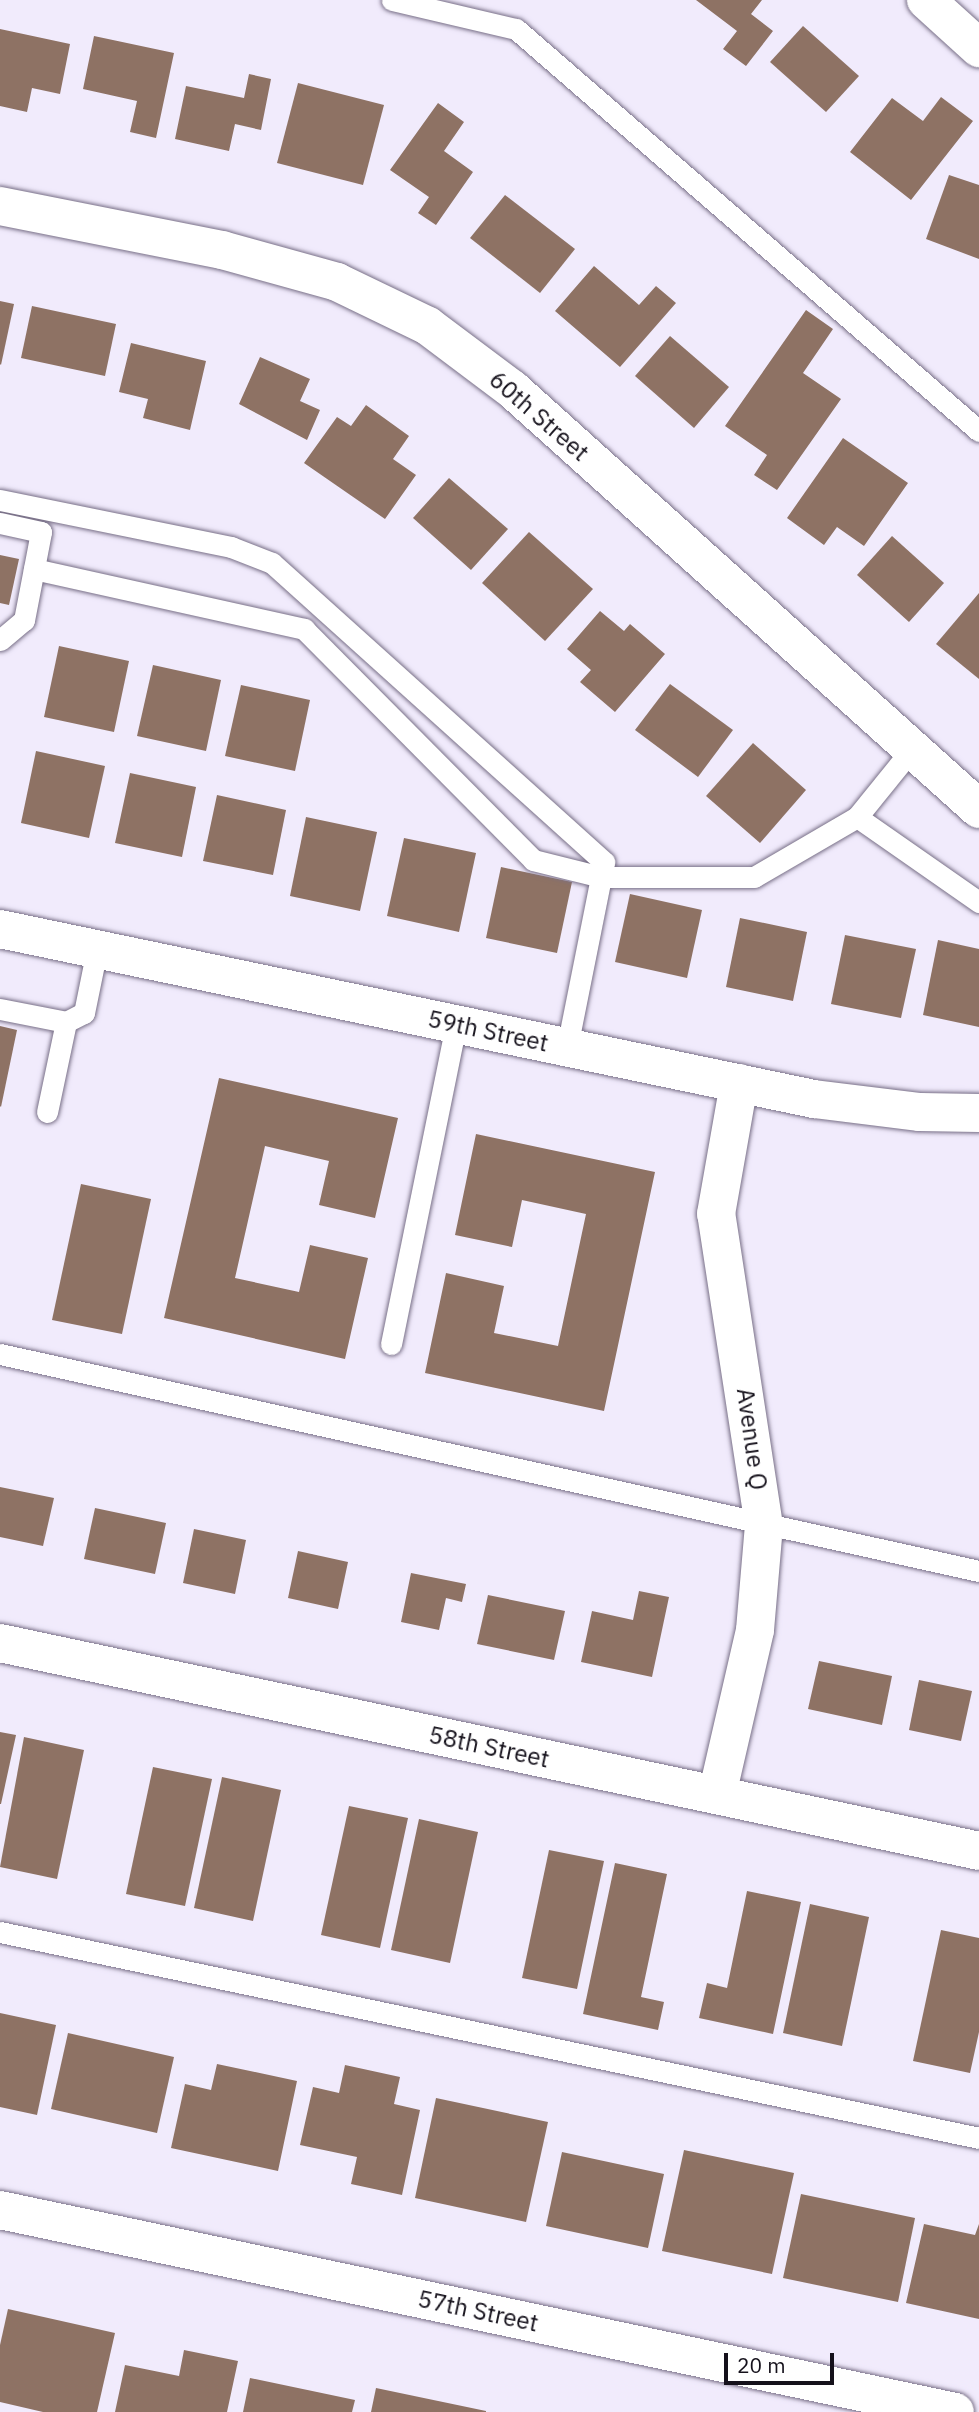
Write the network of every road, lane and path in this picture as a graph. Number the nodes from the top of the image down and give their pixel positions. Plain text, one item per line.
1 (392, 0) edge
2 (926, 0) edge
3 (979, 48) edge
4 (0, 206) edge
5 (979, 431) edge
6 (0, 500) edge
7 (0, 523) edge
8 (34, 569) junction
9 (0, 640) edge
10 (912, 749) junction
11 (979, 809) edge
12 (857, 817) junction
13 (601, 877) junction
14 (979, 902) edge
15 (0, 929) edge
16 (97, 949) junction
17 (0, 1009) edge
18 (66, 1023) junction
19 (456, 1024) junction
20 (567, 1047) junction
21 (739, 1083) junction
22 (47, 1112) dead end
23 (979, 1113) edge
24 (391, 1344) dead end
25 (0, 1354) edge
26 (764, 1526) junction
27 (979, 1570) edge
28 (0, 1643) edge
29 (717, 1795) junction
30 (979, 1850) edge
31 (0, 1932) edge
32 (979, 2138) edge
33 (0, 2210) edge
34 (955, 2412) edge

1 - 5 lane
2 - 3 street
4 - 10 street, 60th Street
6 - 13 lane
7 - 8 lane
8 - 9 lane
8 - 13 lane
10 - 11 street, 60th Street
10 - 12 lane
12 - 13 lane
12 - 14 lane
13 - 20 lane
15 - 16 street, 59th Street
16 - 18 lane
16 - 19 street, 59th Street
17 - 18 lane
18 - 22 lane
19 - 20 street, 59th Street
19 - 24 lane
20 - 21 street, 59th Street
21 - 23 street, 59th Street
21 - 26 street, Avenue Q
25 - 26 lane
26 - 27 lane
26 - 29 street, Avenue Q
28 - 29 street, 58th Street
29 - 30 street, 58th Street
31 - 32 lane
33 - 34 street, 57th Street

